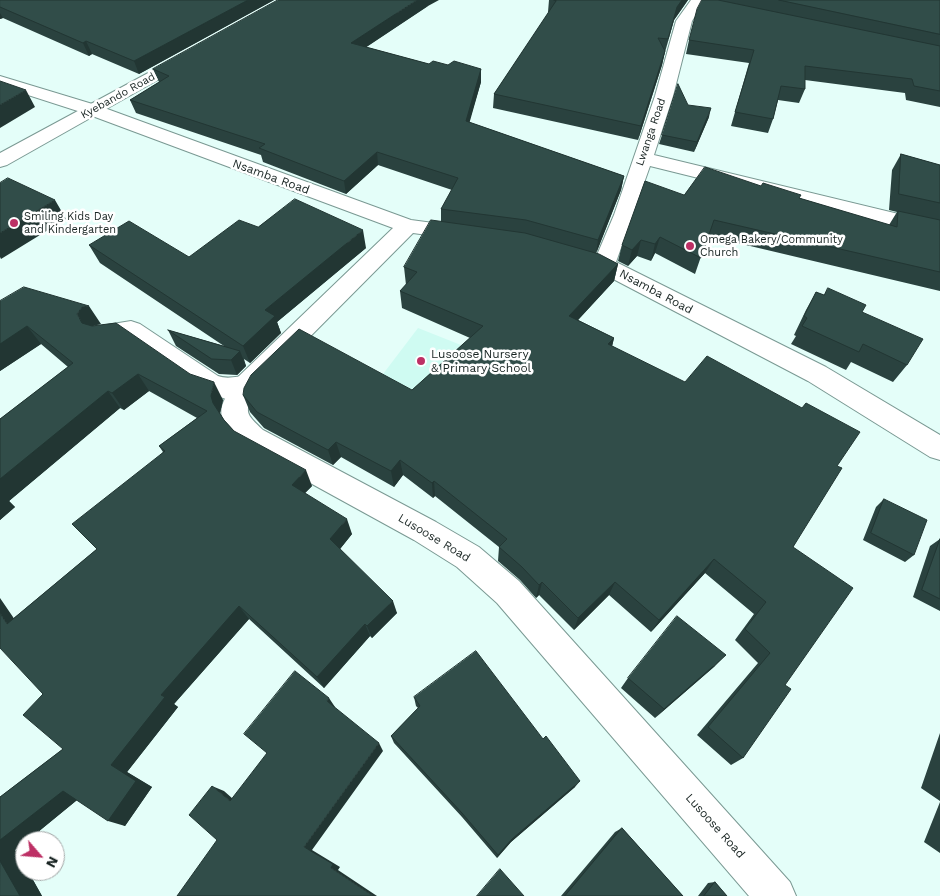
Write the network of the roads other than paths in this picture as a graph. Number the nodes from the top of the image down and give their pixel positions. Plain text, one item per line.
1 (702, 3) edge
2 (206, 47) edge
3 (0, 81) edge
4 (93, 110) junction
5 (642, 158) junction
6 (0, 161) edge
7 (408, 226) junction
8 (940, 231) edge
9 (482, 235) edge
10 (560, 251) edge
11 (604, 264) junction
12 (103, 333) edge
13 (247, 384) junction
14 (940, 448) edge
15 (776, 896) edge

1 - 5 street, Lwanga Road
2 - 4 street, Kyebando Road
3 - 4 street, Nsamba Road
4 - 6 street, Kyebando Road
4 - 7 street, Nsamba Road
5 - 8 street
5 - 11 street, Lwanga Road
7 - 9 street, Nsamba Road
7 - 13 street, Lusoose Road
10 - 11 street, Nsamba Road
11 - 14 street, Nsamba Road
12 - 13 street
13 - 15 street, Lusoose Road

